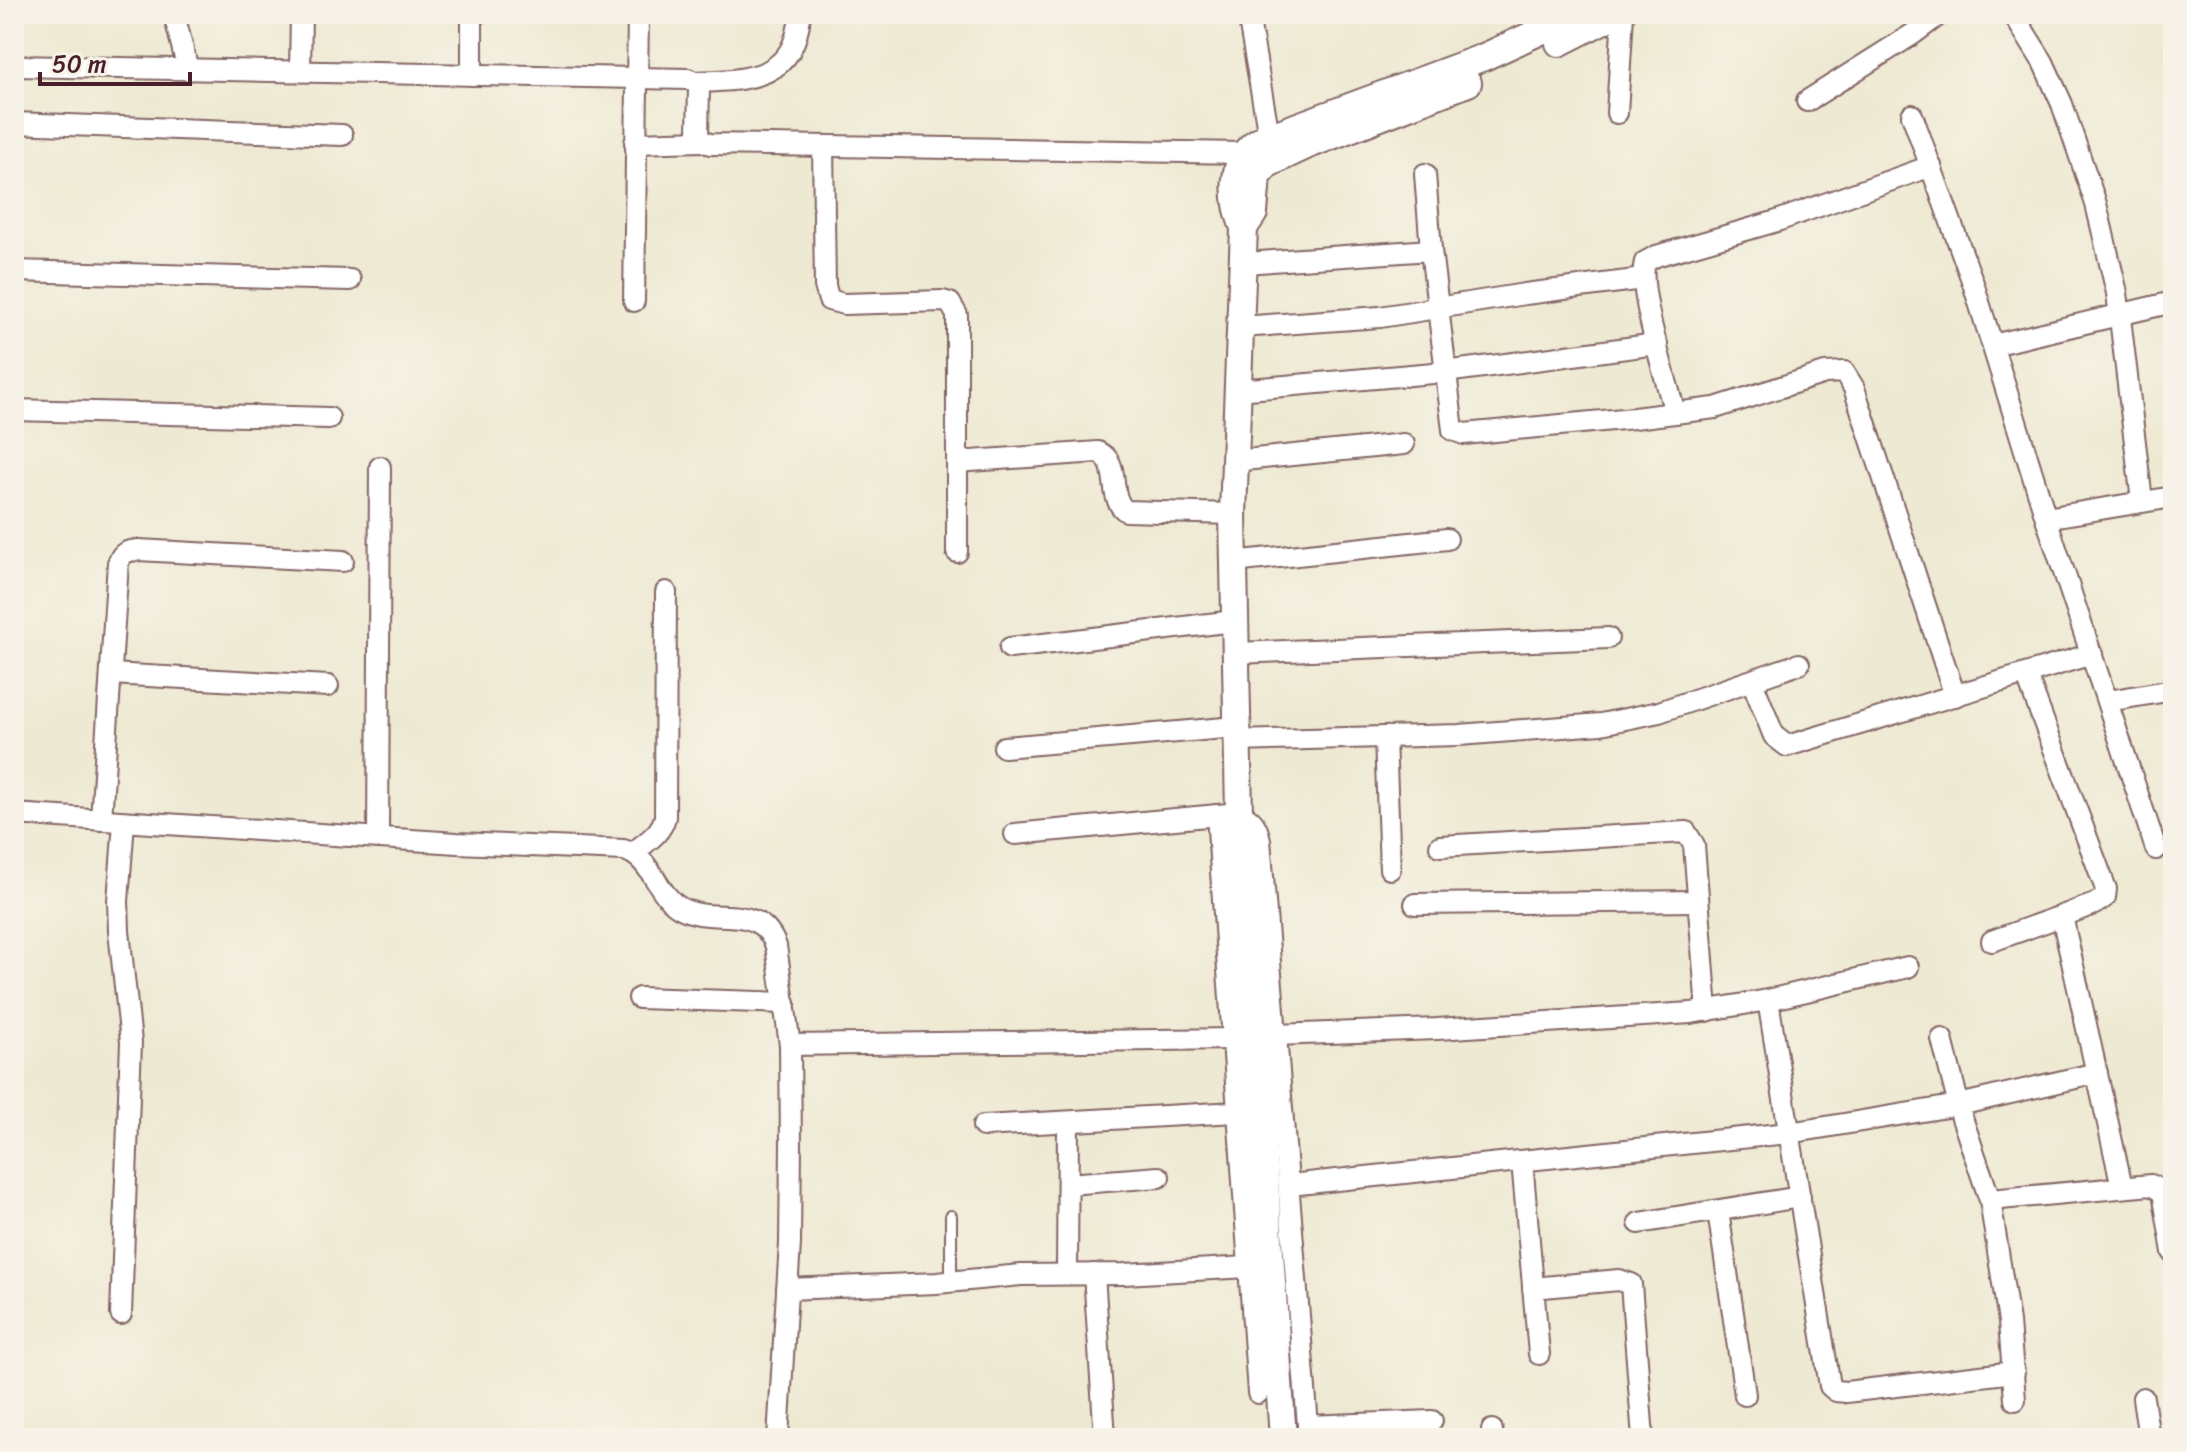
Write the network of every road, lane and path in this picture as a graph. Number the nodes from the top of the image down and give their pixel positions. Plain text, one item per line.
1 (174, 14) edge
2 (301, 14) edge
3 (472, 14) edge
4 (638, 14) edge
5 (800, 14) edge
6 (1248, 14) edge
7 (1578, 14) edge
8 (1616, 14) edge
9 (1623, 14) edge
10 (1940, 14) edge
11 (2013, 14) edge
12 (14, 66) edge
13 (188, 70) junction
14 (300, 71) junction
15 (472, 75) junction
16 (636, 98) junction
17 (698, 100) junction
18 (1807, 101) dead end
19 (1617, 113) dead end
20 (1912, 115) dead end
21 (14, 123) edge
22 (342, 135) dead end
23 (702, 141) junction
24 (635, 143) junction
25 (823, 146) junction
26 (1271, 149) junction
27 (1243, 153) junction
28 (1931, 166) junction
29 (1425, 174) dead end
30 (1244, 228) junction
31 (1431, 250) junction
32 (1244, 263) junction
33 (14, 271) edge
34 (1643, 279) junction
35 (350, 280) dead end
36 (634, 301) dead end
37 (2173, 302) edge
38 (1438, 308) junction
39 (2120, 315) junction
40 (1241, 327) junction
41 (1657, 344) junction
42 (1993, 345) junction
43 (1445, 372) junction
44 (1237, 390) junction
45 (14, 410) edge
46 (1675, 413) junction
47 (329, 418) dead end
48 (1404, 444) dead end
49 (1234, 461) junction
50 (957, 462) junction
51 (380, 467) dead end
52 (2173, 497) edge
53 (2142, 501) junction
54 (1233, 514) junction
55 (2046, 518) junction
56 (1447, 539) dead end
57 (957, 552) dead end
58 (343, 561) dead end
59 (1233, 562) junction
60 (666, 592) dead end
61 (1234, 621) junction
62 (1608, 638) dead end
63 (1010, 648) dead end
64 (1235, 653) junction
65 (2092, 654) junction
66 (1799, 664) dead end
67 (111, 674) junction
68 (2026, 674) junction
69 (1752, 681) junction
70 (328, 686) dead end
71 (2173, 690) edge
72 (1955, 696) junction
73 (2108, 701) junction
74 (1237, 734) junction
75 (1385, 738) junction
76 (1004, 747) dead end
77 (14, 814) edge
78 (1228, 814) junction
79 (101, 820) junction
80 (124, 822) junction
81 (1015, 834) dead end
82 (378, 838) junction
83 (1440, 846) dead end
84 (2156, 849) dead end
85 (633, 853) junction
86 (1390, 869) dead end
87 (1698, 901) junction
88 (1415, 904) dead end
89 (2062, 916) junction
90 (1992, 941) dead end
91 (1908, 967) dead end
92 (639, 998) dead end
93 (1768, 1000) junction
94 (785, 1003) junction
95 (1707, 1011) junction
96 (1275, 1035) junction
97 (1233, 1039) junction
98 (1942, 1039) dead end
99 (790, 1045) junction
100 (2097, 1073) junction
101 (1959, 1105) junction
102 (1237, 1112) junction
103 (1068, 1123) junction
104 (983, 1126) dead end
105 (1789, 1133) junction
106 (1522, 1161) junction
107 (1159, 1177) dead end
108 (1068, 1184) junction
109 (1289, 1185) junction
110 (2122, 1187) junction
111 (1800, 1197) junction
112 (1990, 1200) junction
113 (1718, 1211) junction
114 (951, 1216) dead end
115 (1639, 1223) dead end
116 (2173, 1252) edge
117 (1248, 1267) junction
118 (1067, 1274) junction
119 (1094, 1274) junction
120 (951, 1282) junction
121 (1533, 1288) junction
122 (787, 1289) junction
123 (121, 1314) dead end
124 (1539, 1354) dead end
125 (2014, 1372) junction
126 (1258, 1393) dead end
127 (1745, 1395) dead end
128 (2143, 1398) dead end
129 (2015, 1400) dead end
130 (1432, 1421) dead end
131 (1309, 1432) edge
132 (778, 1438) edge
133 (1105, 1438) edge
134 (1283, 1438) edge
135 (1643, 1438) edge
136 (2149, 1438) edge

1 - 13 street
2 - 14 street
3 - 15 street
4 - 16 street
5 - 17 street
6 - 26 street
7 - 26 street
8 - 26 street
9 - 19 street
10 - 18 street
11 - 39 street
12 - 13 street
13 - 14 street
14 - 15 street
15 - 16 street
16 - 17 street
16 - 24 street
17 - 23 street
20 - 28 street
21 - 22 street
23 - 24 street
23 - 25 street
24 - 36 street
25 - 27 street
25 - 50 street
26 - 27 street
26 - 30 street
27 - 30 street
28 - 34 street
28 - 42 street
29 - 31 street
30 - 32 street
31 - 32 street
31 - 38 street
32 - 40 street
33 - 35 street
34 - 38 street
34 - 41 street
37 - 39 street
38 - 40 street
38 - 43 street
39 - 42 street
39 - 53 street
40 - 44 street
41 - 43 street
41 - 46 street
42 - 55 street
43 - 44 street
43 - 46 street
44 - 49 street
45 - 47 street
46 - 72 street
48 - 49 street
49 - 54 street
50 - 54 street
50 - 57 street
51 - 82 street
52 - 53 street
53 - 55 street
54 - 59 street
55 - 65 street
56 - 59 street
58 - 67 street
59 - 61 street
60 - 85 street
61 - 63 street
61 - 64 street
62 - 64 street
64 - 74 street
65 - 68 street
65 - 73 street
66 - 69 street
67 - 70 street
67 - 79 street
68 - 72 street
68 - 89 street
69 - 72 street
69 - 75 street
71 - 73 street
73 - 84 street
74 - 75 street
74 - 76 street
74 - 78 street
75 - 86 street
77 - 79 street
78 - 81 street
78 - 96 street
78 - 97 street
78 - 134 street
79 - 80 street
80 - 82 street
80 - 123 street
82 - 85 street
83 - 87 street
85 - 94 street
87 - 88 street
87 - 95 street
89 - 90 street
89 - 100 street
91 - 93 street
92 - 94 street
93 - 95 street
93 - 105 street
94 - 99 street
95 - 96 street
96 - 109 street
97 - 99 street
97 - 102 street
98 - 101 street
99 - 122 street
100 - 101 street
100 - 110 street
101 - 105 street
101 - 112 street
102 - 103 street
102 - 117 street
103 - 104 street
103 - 108 street
105 - 106 street
105 - 111 street
106 - 109 street
106 - 121 street
107 - 108 street
108 - 118 street
109 - 131 street
110 - 112 street
110 - 116 street
111 - 113 street
111 - 125 street
112 - 125 street
113 - 115 street
113 - 127 street
114 - 120 lane
117 - 119 street
117 - 126 street
118 - 119 street
118 - 120 street
119 - 133 street
120 - 122 street
121 - 124 street
121 - 135 street
122 - 132 street
125 - 129 street
128 - 136 street
130 - 131 street

